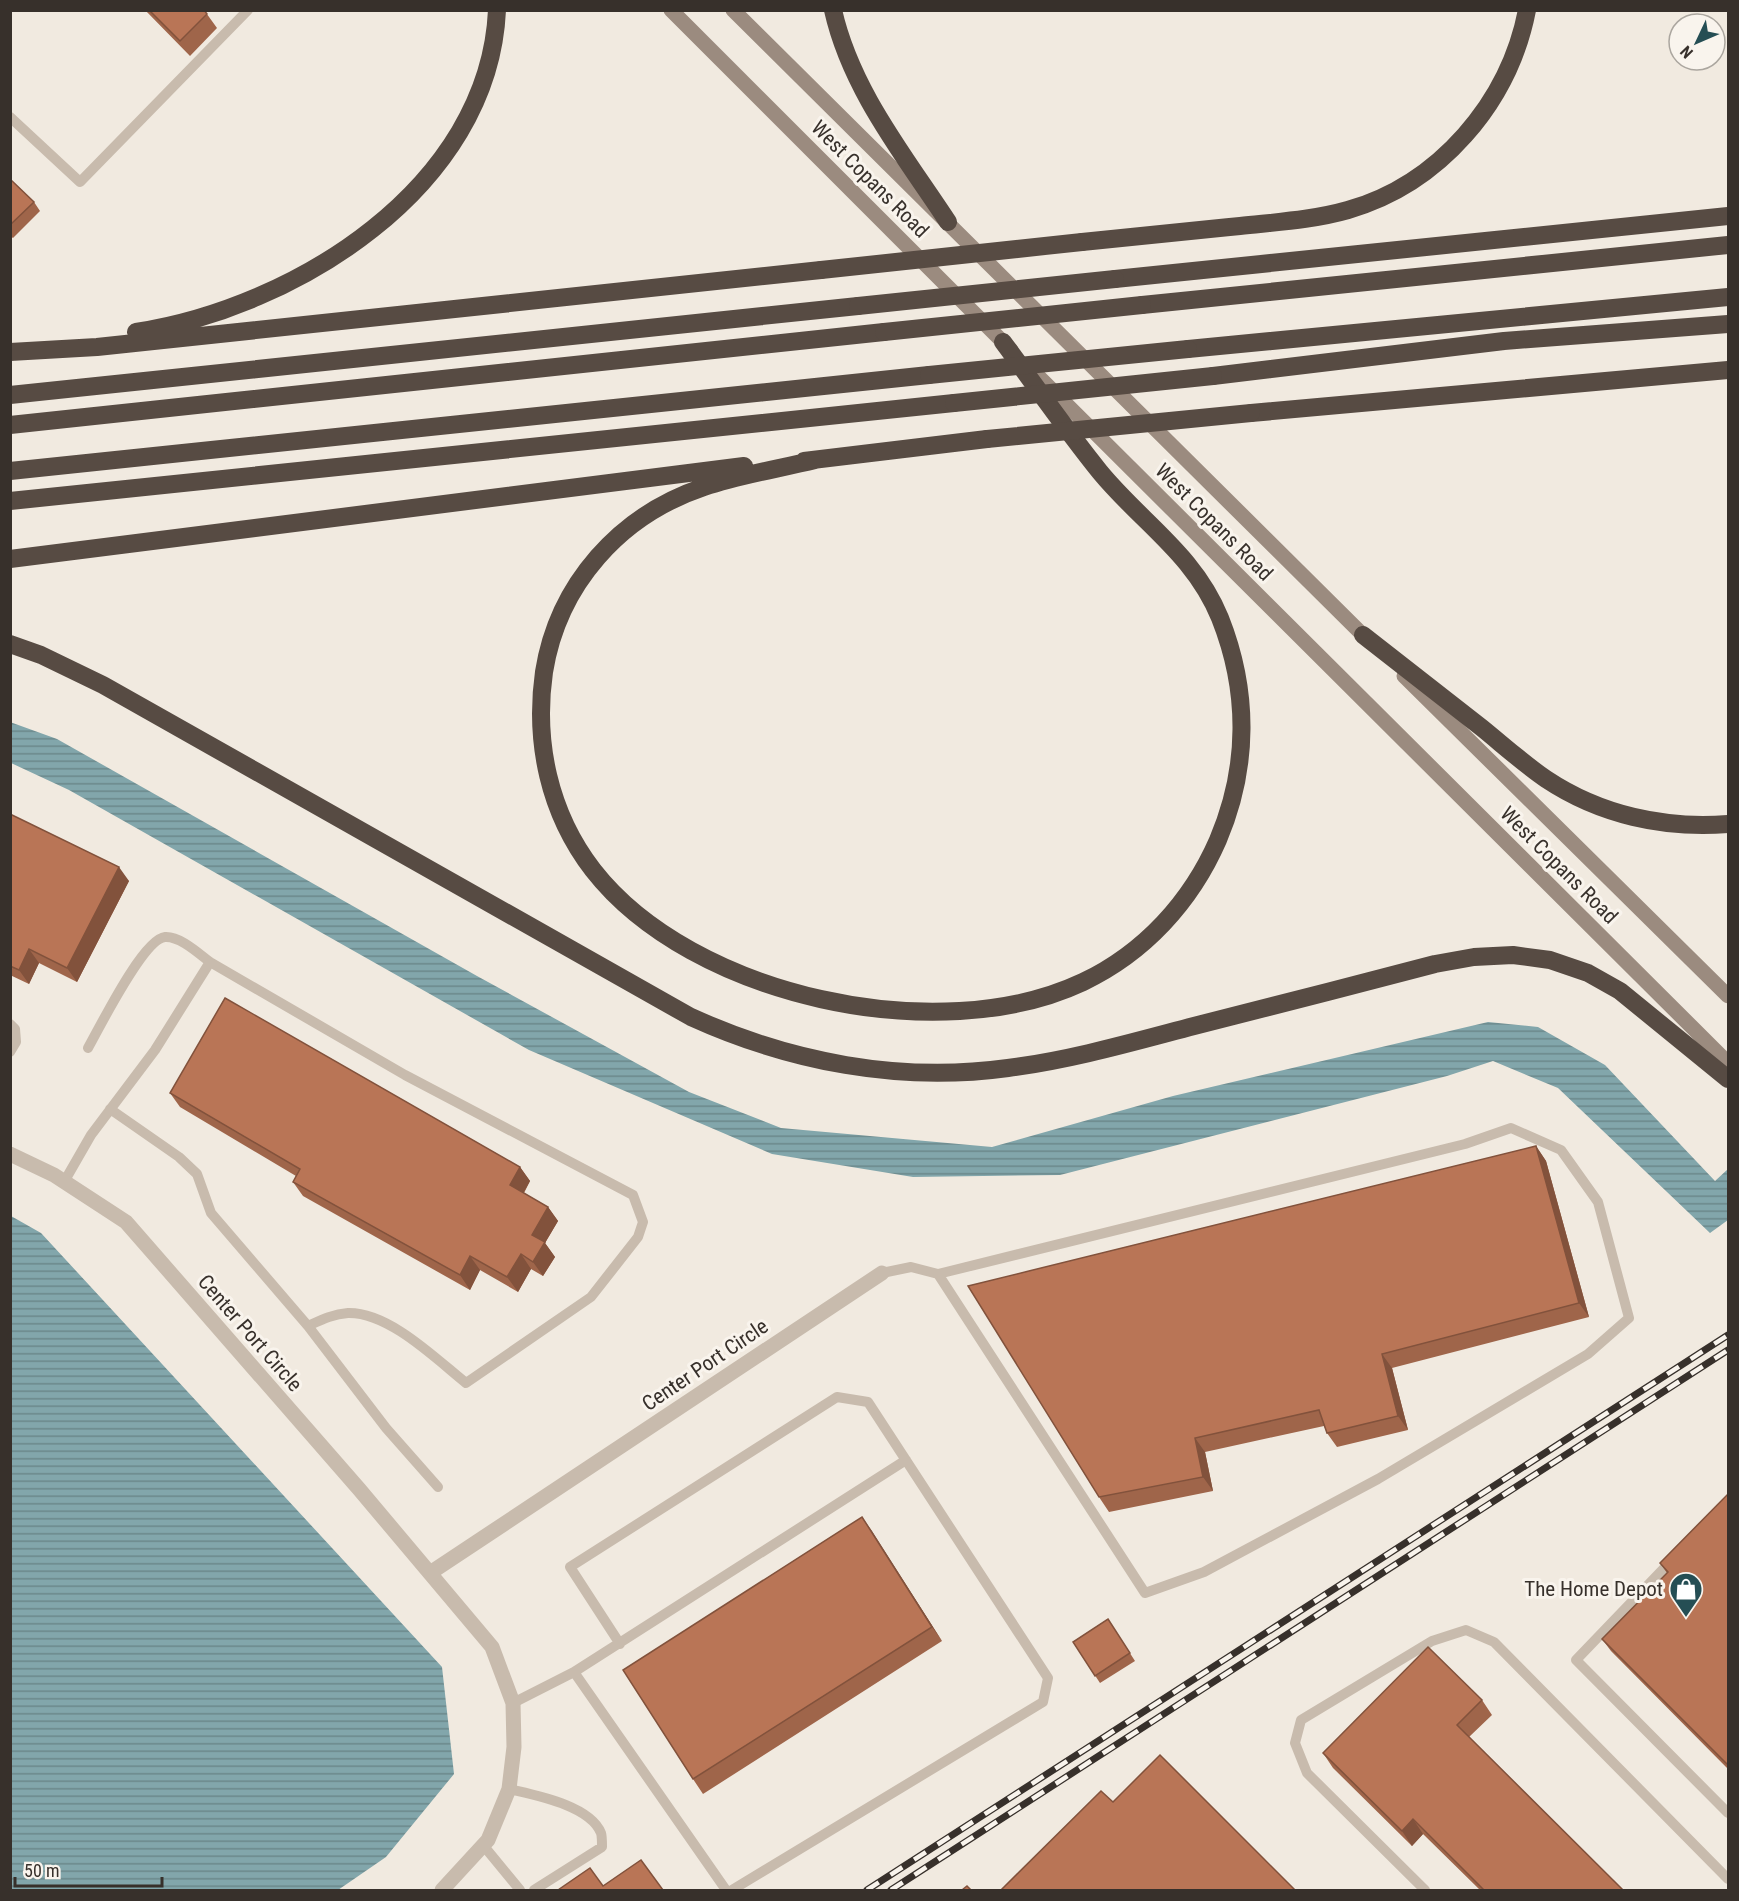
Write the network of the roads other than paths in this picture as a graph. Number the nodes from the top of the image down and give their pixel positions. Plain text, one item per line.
1 (248, 10) edge
2 (497, 10) edge
3 (671, 10) edge
4 (733, 10) edge
5 (834, 10) edge
6 (1527, 10) edge
7 (10, 117) edge
8 (1728, 216) edge
9 (948, 222) junction
10 (1728, 246) edge
11 (1728, 297) edge
12 (1728, 324) edge
13 (1003, 342) junction
14 (10, 352) edge
15 (1728, 370) edge
16 (1657, 377) junction
17 (1728, 383) edge
18 (10, 395) edge
19 (10, 425) edge
20 (815, 459) junction
21 (10, 471) edge
22 (10, 501) edge
23 (10, 559) edge
24 (1363, 635) junction
25 (10, 644) edge
26 (1728, 824) edge
27 (210, 962) junction
28 (1728, 996) edge
29 (10, 1024) edge
30 (88, 1048) dead end
31 (10, 1052) edge
32 (1728, 1063) edge
33 (1728, 1079) edge
34 (110, 1109) junction
35 (10, 1154) edge
36 (64, 1182) junction
37 (882, 1273) joint
38 (938, 1274) junction
39 (308, 1326) junction
40 (906, 1460) junction
41 (438, 1486) dead end
42 (1680, 1552) edge
43 (430, 1573) junction
44 (621, 1644) junction
45 (574, 1672) junction
46 (513, 1703) junction
47 (509, 1788) junction
48 (1728, 1813) edge
49 (483, 1845) junction
50 (1728, 1879) edge
51 (442, 1890) edge
52 (520, 1890) edge
53 (534, 1890) edge
54 (726, 1890) edge
55 (732, 1890) edge
56 (1425, 1890) edge

1 - 7 lane
2 - 14 highway
3 - 13 main road, West Copans Road
4 - 9 main road, West Copans Road
5 - 9 highway
6 - 14 highway, bridge
8 - 18 highway, bridge
9 - 24 main road, West Copans Road
10 - 19 highway, bridge
11 - 21 highway, bridge
12 - 22 highway, bridge
13 - 20 highway
13 - 32 main road, West Copans Road
15 - 16 highway
16 - 17 highway
16 - 20 highway, bridge
20 - 23 highway
24 - 26 highway
24 - 28 main road, West Copans Road
25 - 33 highway
27 - 30 lane
27 - 34 lane
27 - 39 lane
29 - 31 lane
34 - 36 lane
34 - 39 lane
35 - 36 street, Center Port Circle
36 - 43 street, Center Port Circle
37 - 38 lane
37 - 43 street, Center Port Circle
38 - 38 lane
39 - 41 lane
40 - 44 lane
40 - 44 lane
40 - 55 lane
42 - 48 lane
43 - 46 street, Center Port Circle
44 - 45 lane
45 - 46 lane
45 - 54 lane
46 - 47 street, Center Port Circle
47 - 49 street, Center Port Circle
47 - 53 lane
49 - 51 street, Center Port Circle
49 - 52 lane
50 - 56 lane

